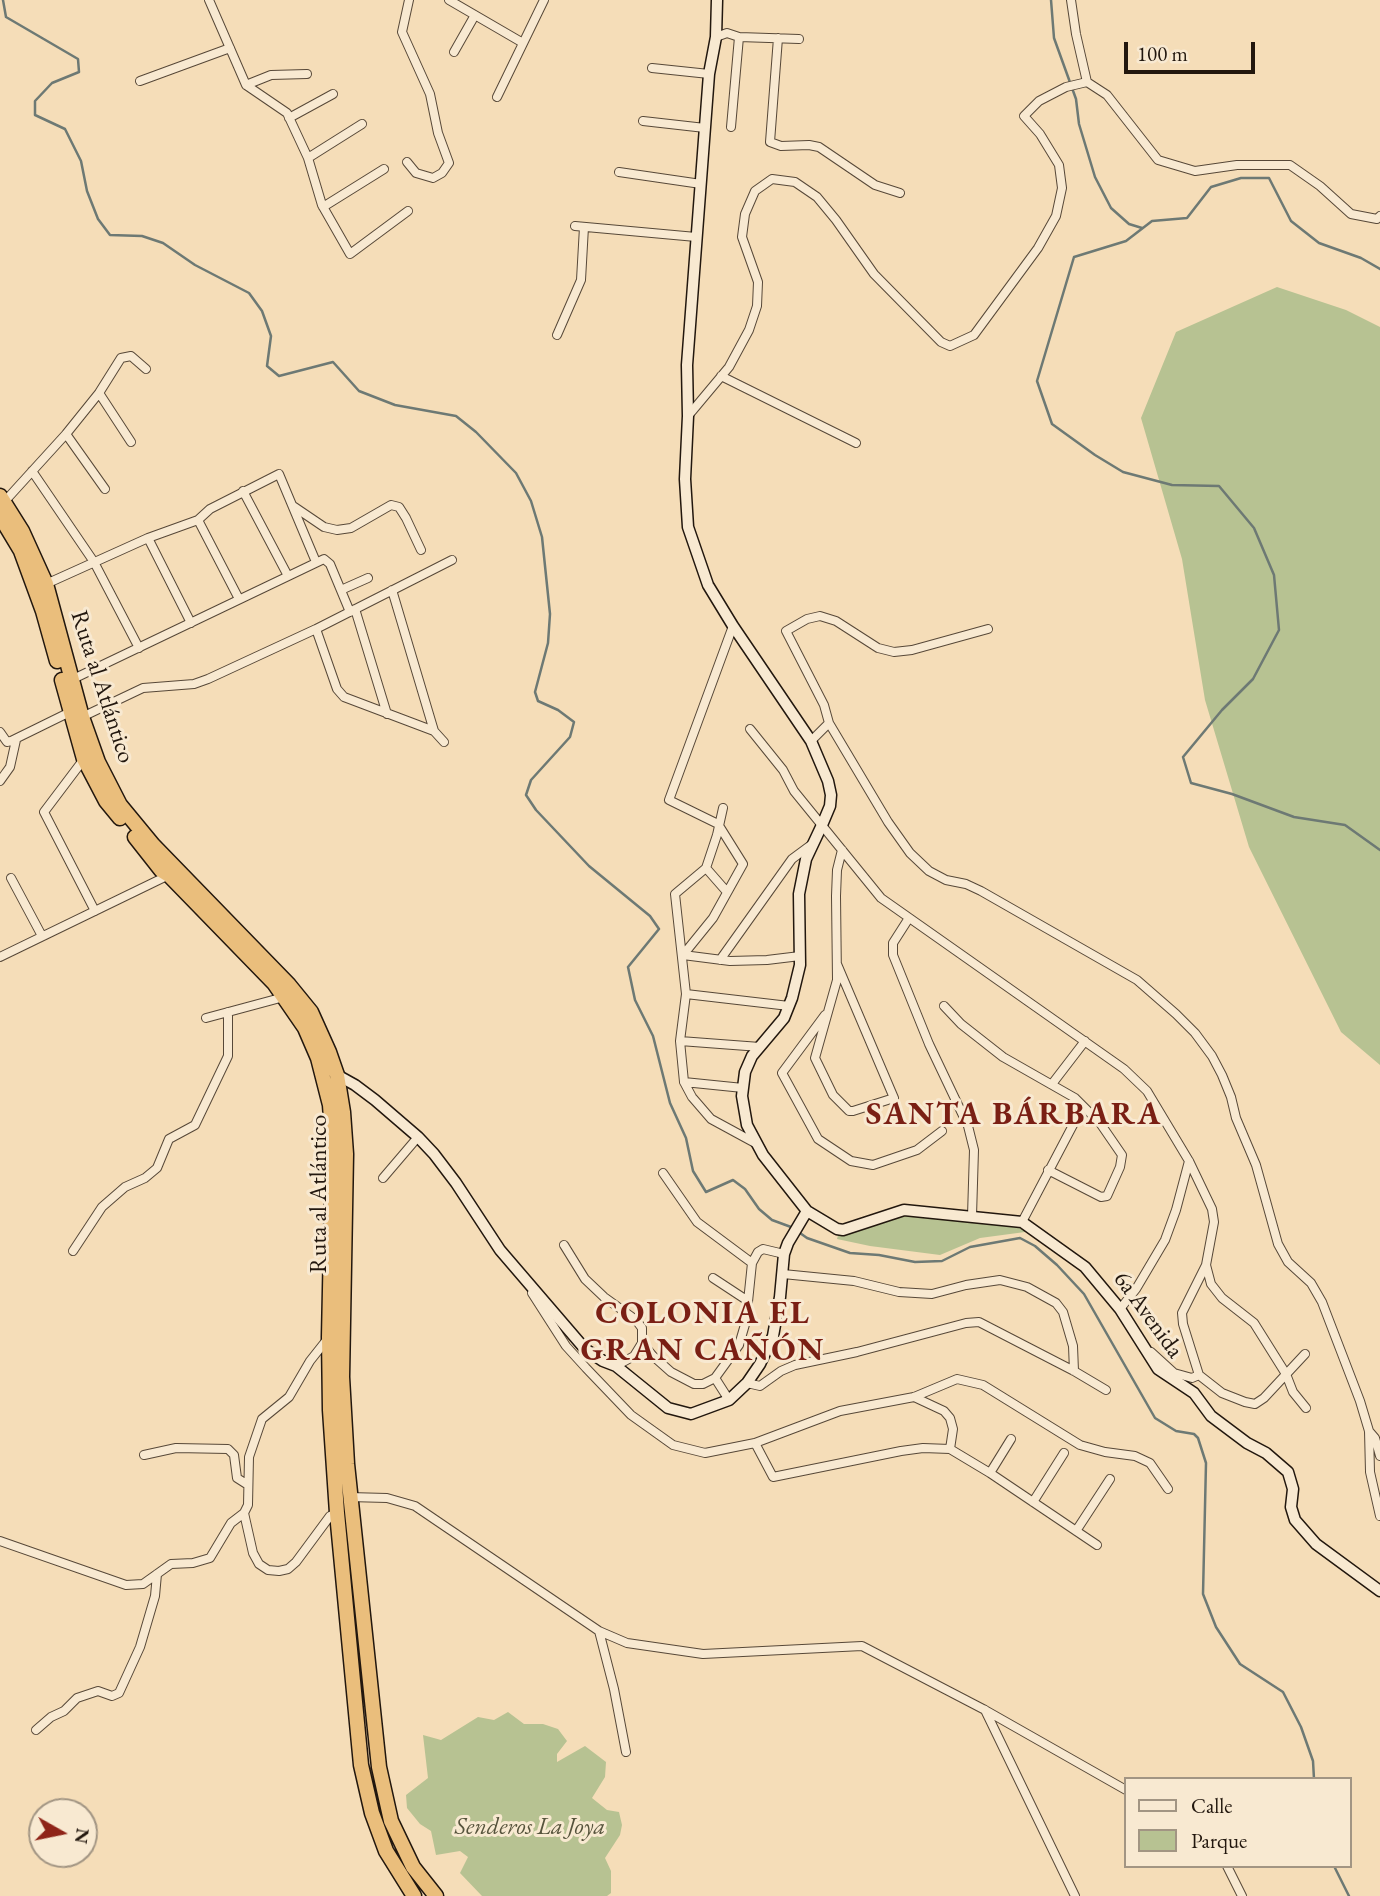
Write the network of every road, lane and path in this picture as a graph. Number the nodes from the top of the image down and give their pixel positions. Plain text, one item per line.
1 (209, 0) edge
2 (409, 0) edge
3 (449, 0) edge
4 (544, 0) edge
5 (717, 0) edge
6 (1071, 0) edge
7 (475, 15) junction
8 (716, 37) junction
9 (739, 37) junction
10 (778, 38) junction
11 (799, 39) dead end
12 (523, 43) junction
13 (230, 48) junction
14 (454, 52) dead end
15 (652, 68) dead end
16 (307, 74) dead end
17 (709, 74) junction
18 (140, 81) dead end
19 (1087, 82) junction
20 (246, 85) junction
21 (333, 93) dead end
22 (497, 97) dead end
23 (289, 118) junction
24 (643, 121) dead end
25 (362, 124) dead end
26 (731, 127) dead end
27 (705, 128) junction
28 (308, 158) junction
29 (407, 162) dead end
30 (384, 169) dead end
31 (619, 172) dead end
32 (701, 184) junction
33 (901, 193) dead end
34 (323, 207) junction
35 (408, 211) dead end
36 (1380, 216) edge
37 (696, 237) junction
38 (557, 335) dead end
39 (146, 369) dead end
40 (721, 376) junction
41 (99, 393) junction
42 (688, 416) junction
43 (66, 434) junction
44 (131, 442) dead end
45 (856, 443) dead end
46 (32, 471) junction
47 (104, 489) dead end
48 (243, 491) junction
49 (2, 499) edge
50 (293, 506) junction
51 (0, 516) edge
52 (198, 520) junction
53 (148, 538) junction
54 (421, 550) dead end
55 (452, 560) dead end
56 (94, 562) junction
57 (316, 562) junction
58 (288, 576) junction
59 (368, 578) dead end
60 (46, 584) junction
61 (341, 590) junction
62 (392, 590) junction
63 (240, 599) junction
64 (352, 610) junction
65 (191, 622) junction
66 (733, 626) junction
67 (316, 629) junction
68 (988, 629) dead end
69 (139, 648) junction
70 (71, 680) junction
71 (387, 714) junction
72 (76, 715) junction
73 (830, 723) junction
74 (750, 729) dead end
75 (434, 731) junction
76 (0, 732) edge
77 (16, 740) junction
78 (811, 741) junction
79 (444, 742) dead end
80 (85, 759) junction
81 (0, 781) edge
82 (723, 808) dead end
83 (718, 824) junction
84 (822, 825) junction
85 (813, 844) junction
86 (842, 850) junction
87 (705, 868) junction
88 (169, 875) junction
89 (11, 878) dead end
90 (727, 892) junction
91 (95, 911) junction
92 (909, 918) junction
93 (42, 936) junction
94 (683, 955) junction
95 (800, 956) junction
96 (0, 957) edge
97 (720, 960) junction
98 (837, 964) junction
99 (686, 994) junction
100 (285, 997) junction
101 (789, 1006) junction
102 (944, 1006) dead end
103 (829, 1010) junction
104 (228, 1012) junction
105 (206, 1018) dead end
106 (680, 1041) junction
107 (1085, 1041) junction
108 (760, 1047) junction
109 (337, 1075) junction
110 (684, 1082) junction
111 (1052, 1084) junction
112 (743, 1088) junction
113 (1073, 1125) dead end
114 (942, 1131) dead end
115 (418, 1137) junction
116 (757, 1144) junction
117 (1189, 1161) junction
118 (1048, 1170) junction
119 (663, 1173) dead end
120 (383, 1178) dead end
121 (806, 1214) junction
122 (972, 1216) junction
123 (1022, 1222) junction
124 (564, 1245) dead end
125 (786, 1248) junction
126 (73, 1251) dead end
127 (752, 1263) junction
128 (1206, 1265) junction
129 (783, 1274) junction
130 (713, 1278) dead end
131 (522, 1279) junction
132 (748, 1301) junction
133 (1119, 1309) junction
134 (329, 1337) junction
135 (1139, 1341) junction
136 (642, 1343) junction
137 (1305, 1354) dead end
138 (616, 1366) junction
139 (1074, 1371) junction
140 (1286, 1374) junction
141 (1199, 1375) junction
142 (715, 1378) junction
143 (747, 1383) junction
144 (1106, 1390) dead end
145 (914, 1397) junction
146 (729, 1400) junction
147 (1306, 1408) dead end
148 (1369, 1430) junction
149 (1011, 1439) dead end
150 (755, 1443) junction
151 (950, 1449) junction
152 (1064, 1453) dead end
153 (144, 1455) dead end
154 (1380, 1456) edge
155 (990, 1473) junction
156 (1110, 1479) dead end
157 (248, 1485) junction
158 (1168, 1489) dead end
159 (349, 1497) junction
160 (1033, 1502) junction
161 (244, 1513) junction
162 (337, 1513) junction
163 (1380, 1516) edge
164 (1076, 1531) junction
165 (0, 1541) edge
166 (1097, 1545) dead end
167 (157, 1574) junction
168 (1380, 1591) edge
169 (598, 1631) junction
170 (985, 1710) junction
171 (36, 1730) dead end
172 (626, 1752) dead end
173 (1124, 1789) edge
174 (1228, 1868) edge
175 (414, 1896) edge
176 (436, 1896) edge
177 (1075, 1896) edge
178 (1242, 1896) edge

1 - 13 street
2 - 29 street
3 - 7 street
4 - 12 street
5 - 8 street
6 - 19 street
7 - 12 street
7 - 14 street
8 - 9 street
8 - 17 street
9 - 10 street
9 - 26 street
10 - 11 street
10 - 33 street
12 - 22 street
13 - 18 street
13 - 20 street
15 - 17 street
16 - 20 street
17 - 27 street
19 - 36 street
19 - 40 street
20 - 23 street
21 - 23 street
23 - 28 street
24 - 27 street
25 - 28 street
27 - 32 street
28 - 34 street
30 - 34 street
31 - 32 street
32 - 37 street
34 - 35 street
37 - 38 street
37 - 42 street
39 - 41 street
40 - 42 street
40 - 45 street
41 - 43 street
41 - 44 street
42 - 66 street
43 - 46 street
43 - 47 street
46 - 49 street
46 - 56 street
48 - 50 street
48 - 52 street
48 - 58 street
49 - 60 highway, Ruta al Atlántico
50 - 54 street
50 - 57 street
51 - 72 highway, Ruta al Atlántico
52 - 53 street
52 - 63 street
53 - 56 street
53 - 65 street
55 - 62 street
56 - 60 street
56 - 69 street
57 - 58 street
57 - 61 street
58 - 63 street
59 - 61 street
60 - 70 highway, Ruta al Atlántico
61 - 64 street
62 - 64 street
62 - 75 street
63 - 65 street
64 - 67 street
64 - 71 street
65 - 69 street
66 - 78 street
66 - 83 street
67 - 71 street
67 - 72 street
68 - 73 street
69 - 70 street
70 - 72 highway, Ruta al Atlántico
71 - 75 street
72 - 77 street
72 - 80 highway, Ruta al Atlántico
72 - 109 highway, Ruta al Atlántico
73 - 78 street
73 - 148 street
74 - 84 street
75 - 79 street
76 - 77 street
77 - 81 street
78 - 84 street
80 - 88 highway, Ruta al Atlántico
80 - 91 street
82 - 83 street
83 - 87 street
83 - 90 street
84 - 85 street
84 - 86 street
85 - 95 street
85 - 97 street
86 - 92 street
86 - 98 street
87 - 90 street
87 - 94 street
88 - 91 street
88 - 100 highway, Ruta al Atlántico
89 - 93 street
90 - 94 street
91 - 93 street
92 - 107 street
92 - 122 street
93 - 96 street
94 - 97 street
94 - 99 street
95 - 97 street
95 - 101 street
98 - 103 street
98 - 103 street
99 - 101 street
99 - 106 street
100 - 104 street
100 - 134 highway, Ruta al Atlántico
101 - 108 street
102 - 111 street
103 - 114 street
104 - 105 street
104 - 126 street
106 - 108 street
106 - 110 street
107 - 111 street
107 - 117 street
108 - 112 street
109 - 115 street
109 - 159 highway, Ruta al Atlántico
110 - 112 street
110 - 116 street
111 - 118 street
112 - 116 street, 6a Avenida
113 - 118 street
115 - 120 street
115 - 131 street
116 - 121 street, 6a Avenida
117 - 128 street
117 - 133 street
118 - 123 street
119 - 127 street
121 - 122 street, 6a Avenida
121 - 125 street
122 - 123 street, 6a Avenida
123 - 133 street, 6a Avenida
124 - 136 street
125 - 127 street
125 - 129 street
127 - 132 street
128 - 140 street
128 - 141 street
129 - 139 street
129 - 143 street
130 - 132 street
131 - 138 street
131 - 150 street
132 - 142 street
133 - 135 street, 6a Avenida
134 - 157 street
134 - 162 highway, Ruta al Atlántico
135 - 141 street
135 - 168 street, 6a Avenida
136 - 138 street
136 - 142 street
137 - 140 street
138 - 146 street
139 - 143 street
139 - 144 street
140 - 141 street
140 - 147 street
142 - 146 street
143 - 146 street
145 - 150 street
145 - 151 street
145 - 158 street
148 - 154 street
148 - 163 street
149 - 155 street
150 - 151 street
151 - 155 street
152 - 160 street
153 - 157 street
155 - 160 street
156 - 164 street
157 - 161 street
159 - 169 street
159 - 176 highway, Ruta al Atlántico
160 - 164 street
161 - 162 street
161 - 167 street
162 - 175 highway, Ruta al Atlántico
164 - 166 street
165 - 167 street
167 - 171 street
169 - 170 street
169 - 172 street
170 - 173 street
170 - 177 street
174 - 178 street

